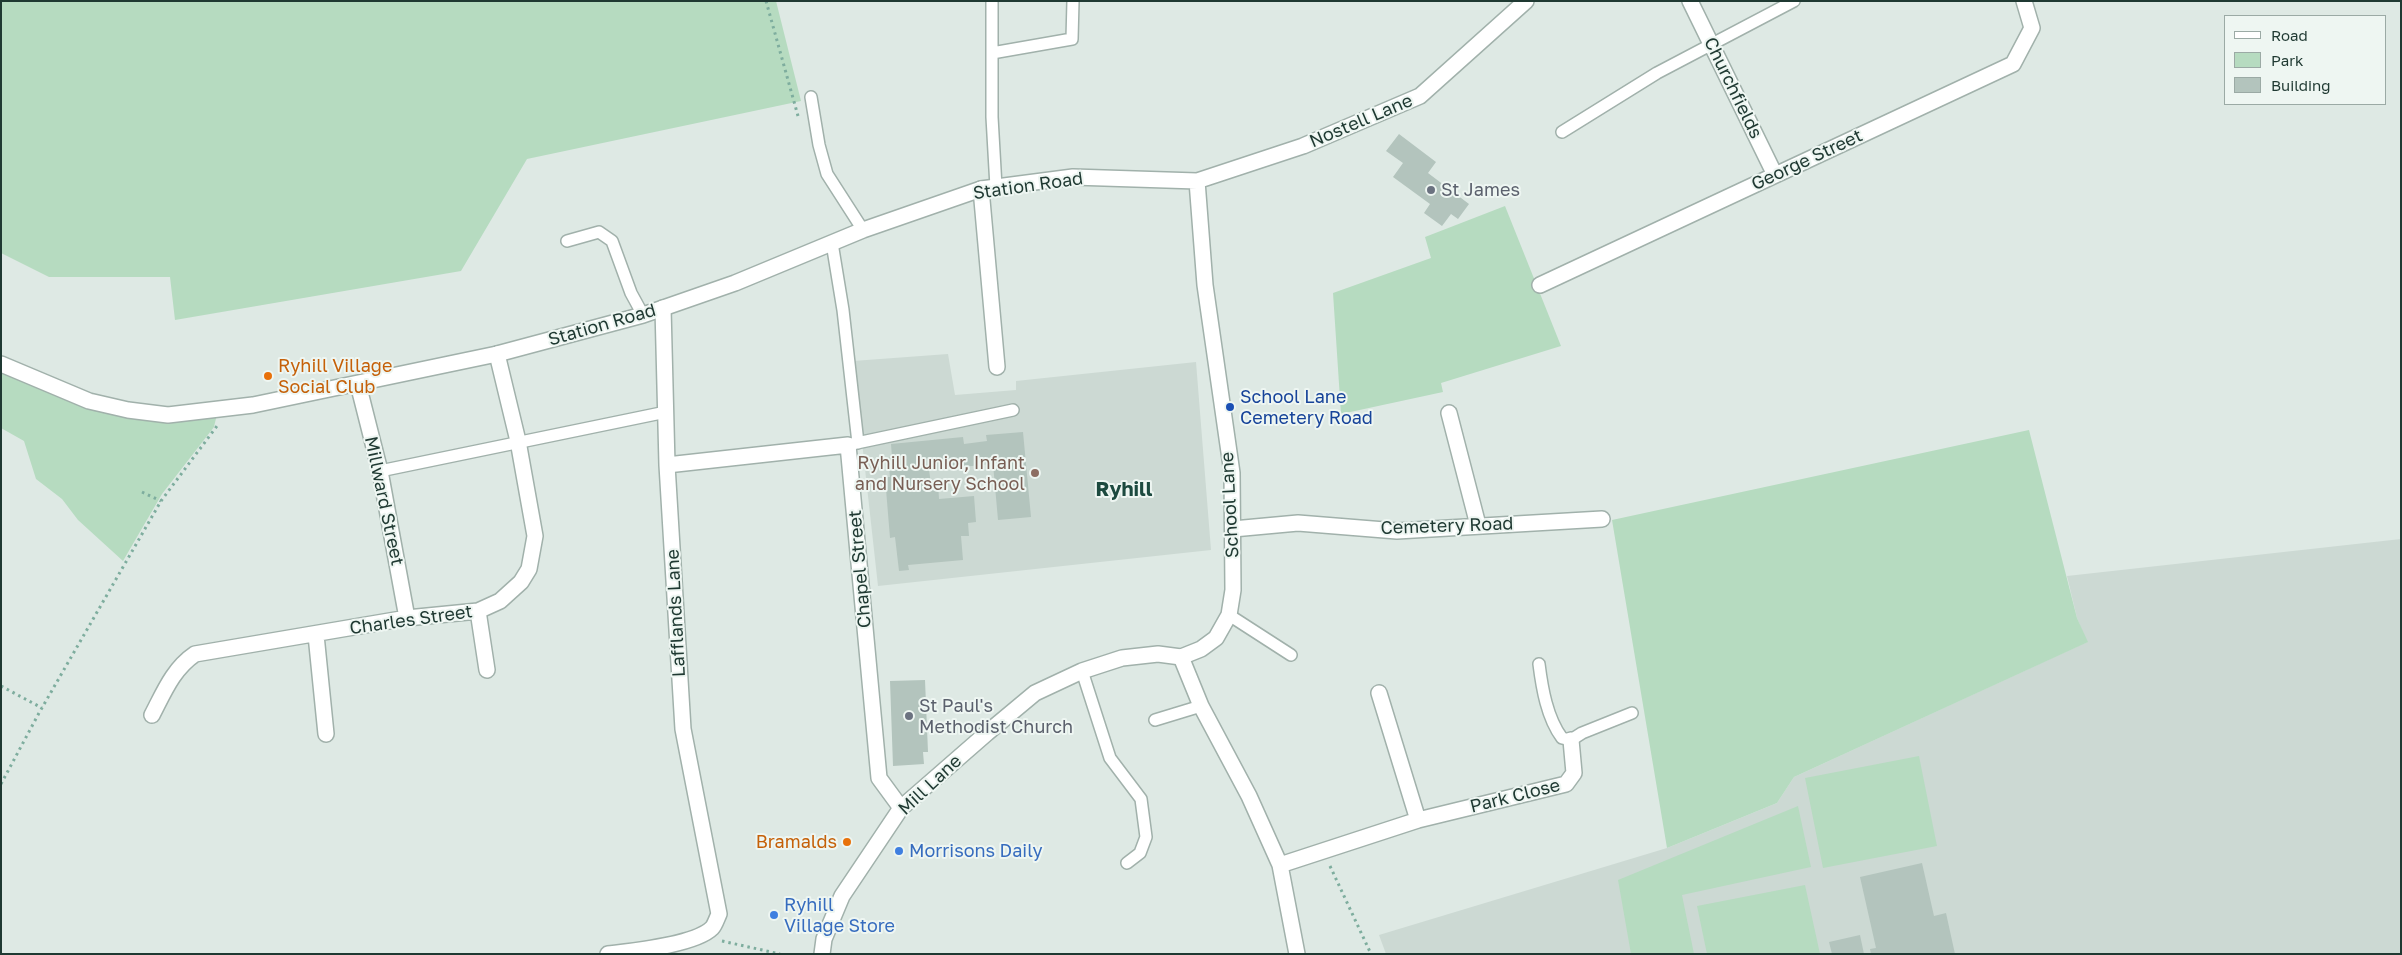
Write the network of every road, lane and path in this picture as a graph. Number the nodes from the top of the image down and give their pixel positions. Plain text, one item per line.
1 (992, 1) edge
2 (1073, 1) edge
3 (1526, 1) edge
4 (1690, 1) edge
5 (1794, 1) edge
6 (2024, 1) edge
7 (1712, 46) junction
8 (992, 53) junction
9 (811, 97) dead end
10 (1562, 132) dead end
11 (1775, 175) junction
12 (1197, 181) junction
13 (989, 188) junction
14 (862, 230) junction
15 (566, 241) dead end
16 (832, 243) junction
17 (1540, 285) dead end
18 (663, 308) junction
19 (643, 315) junction
20 (497, 354) junction
21 (1, 364) edge
22 (997, 367) dead end
23 (358, 384) junction
24 (1013, 410) dead end
25 (220, 411) junction
26 (666, 412) junction
27 (1449, 413) dead end
28 (518, 441) junction
29 (853, 444) junction
30 (667, 465) junction
31 (380, 471) junction
32 (142, 492) dead end
33 (161, 501) junction
34 (1602, 518) dead end
35 (1478, 525) junction
36 (1233, 528) junction
37 (478, 612) junction
38 (1229, 615) junction
39 (407, 618) junction
40 (316, 635) junction
41 (1291, 655) dead end
42 (1181, 657) junction
43 (1540, 664) dead end
44 (486, 670) dead end
45 (1082, 671) junction
46 (1, 686) edge
47 (1379, 693) dead end
48 (1201, 706) junction
49 (42, 708) junction
50 (1632, 713) dead end
51 (152, 715) dead end
52 (1155, 720) dead end
53 (326, 734) dead end
54 (1571, 740) junction
55 (1, 784) edge
56 (901, 808) junction
57 (1418, 820) junction
58 (1323, 851) junction
59 (1128, 863) dead end
60 (1280, 865) junction
61 (716, 940) dead end
62 (648, 951) edge
63 (608, 954) edge
64 (780, 954) edge
65 (822, 954) edge
66 (1297, 954) edge
67 (1370, 954) edge

1 - 8 lane
2 - 8 lane
3 - 12 street, Nostell Lane
4 - 7 street, Churchfields
5 - 7 lane
6 - 11 street, George Street
7 - 10 lane
7 - 11 street, Churchfields
8 - 13 lane
9 - 14 lane
11 - 17 street, George Street
12 - 13 street, Station Road
12 - 36 street, School Lane
13 - 14 street, Station Road
13 - 22 street
14 - 16 street, Station Road
15 - 19 lane
16 - 18 street, Station Road
16 - 29 lane
18 - 19 street, Station Road
18 - 26 street, Lafflands Lane
19 - 20 street, Station Road
20 - 23 street, Station Road
20 - 28 street, Charles Street
21 - 25 street, Station Road
23 - 25 street, Station Road
23 - 31 street, Millward Street
24 - 29 lane
25 - 33 path
26 - 28 lane
26 - 30 street, Lafflands Lane
27 - 35 street
28 - 31 lane
28 - 37 street, Charles Street
29 - 30 street
29 - 56 street, Chapel Street
30 - 62 street, Lafflands Lane
31 - 39 street, Millward Street
32 - 33 path
33 - 49 path
34 - 35 street, Cemetery Road
35 - 36 street, Cemetery Road
36 - 38 street, School Lane
37 - 39 street, Charles Street
37 - 44 street
38 - 41 lane
38 - 42 street, School Lane
39 - 40 street, Charles Street
40 - 51 street, Charles Street
40 - 53 street
42 - 45 street, Mill Lane
42 - 48 street
43 - 54 lane
45 - 56 street, Mill Lane
45 - 59 lane
46 - 49 path
47 - 57 street
48 - 52 lane
48 - 60 street
49 - 55 path
50 - 54 lane
54 - 57 street, Park Close
56 - 65 street, Mill Lane
57 - 58 street, Park Close
58 - 60 street, Park Close
58 - 67 path
60 - 66 street
61 - 64 path
62 - 63 street

